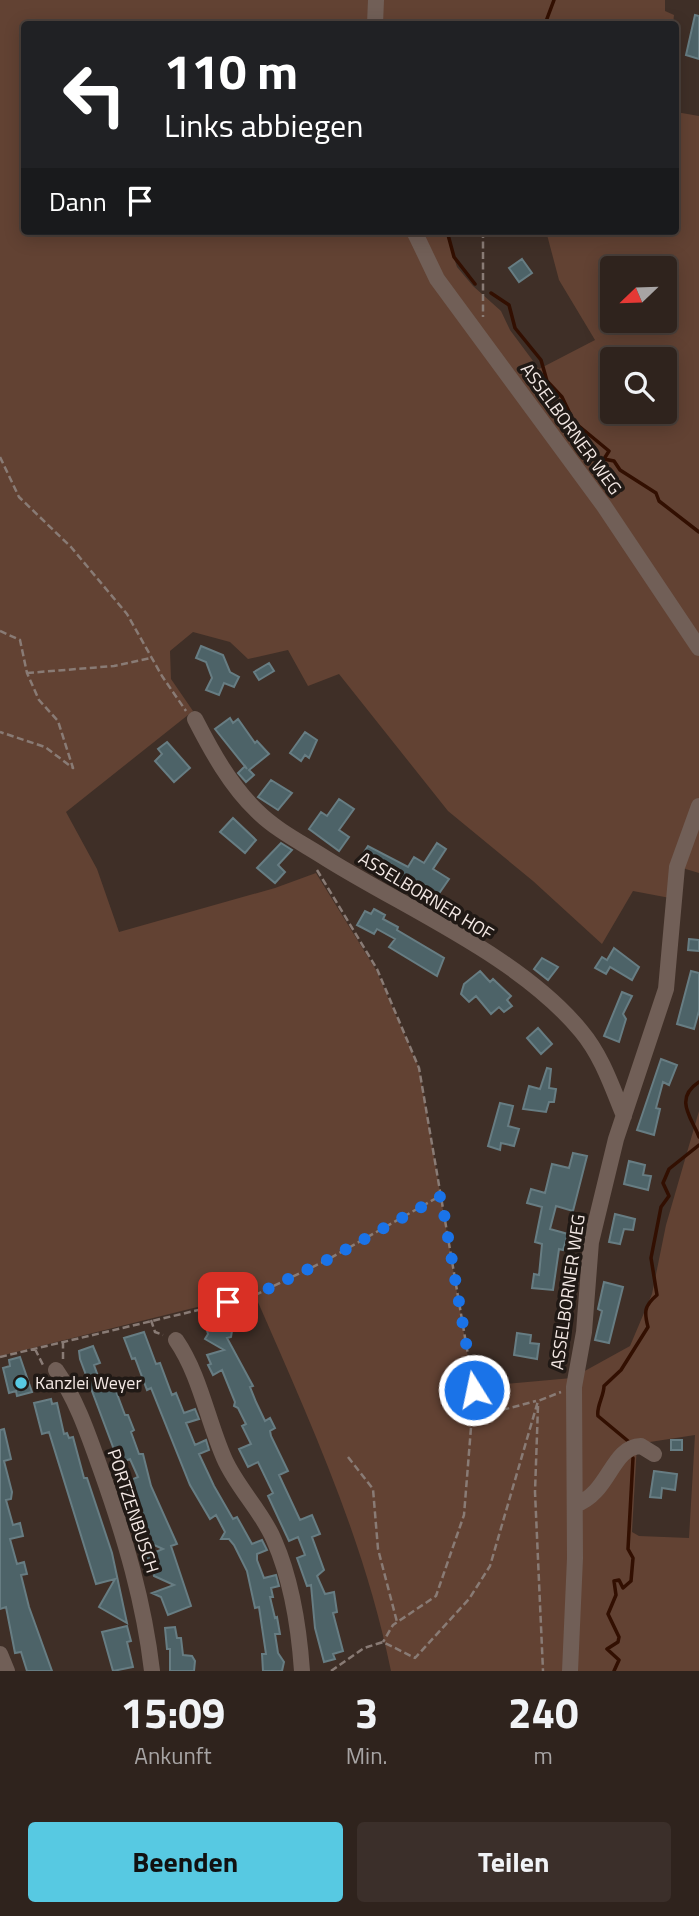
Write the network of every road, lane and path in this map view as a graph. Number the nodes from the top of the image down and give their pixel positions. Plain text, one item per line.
1 (376, 0) edge
2 (375, 21) edge
3 (416, 235) edge
4 (482, 235) edge
5 (483, 342) junction
6 (0, 457) edge
7 (0, 631) edge
8 (699, 648) edge
9 (151, 658) junction
10 (27, 673) junction
11 (195, 719) joint
12 (0, 732) edge
13 (699, 806) edge
14 (322, 880) dead end
15 (624, 1116) junction
16 (441, 1196) junction
17 (151, 1320) junction
18 (176, 1340) joint
19 (0, 1357) edge
20 (56, 1370) dead end
21 (574, 1387) junction
22 (538, 1401) junction
23 (472, 1418) junction
24 (654, 1454) dead end
25 (348, 1457) dead end
26 (575, 1505) junction
27 (397, 1622) junction
28 (383, 1642) junction
29 (0, 1654) edge
30 (7, 1671) edge
31 (152, 1671) edge
32 (302, 1671) edge
33 (331, 1671) edge
34 (543, 1671) edge
35 (570, 1671) edge

1 - 2 street
3 - 5 street, ASSELBORNER WEG
4 - 5 path
5 - 8 street, ASSELBORNER WEG
6 - 9 path
7 - 10 path
9 - 10 path
9 - 11 path
10 - 12 path
11 - 15 street, ASSELBORNER HOF
13 - 15 street, ASSELBORNER WEG
14 - 16 path
15 - 21 street, ASSELBORNER WEG
16 - 17 path
16 - 23 path
17 - 18 path
17 - 19 path
18 - 32 street
20 - 31 street, PORTZENBUSCH
21 - 22 path
21 - 26 street, ASSELBORNER WEG
22 - 23 path
22 - 28 path
22 - 34 path
23 - 27 path
24 - 26 street
25 - 27 path
26 - 35 street, ASSELBORNER WEG
27 - 28 path
28 - 33 path
29 - 30 street

